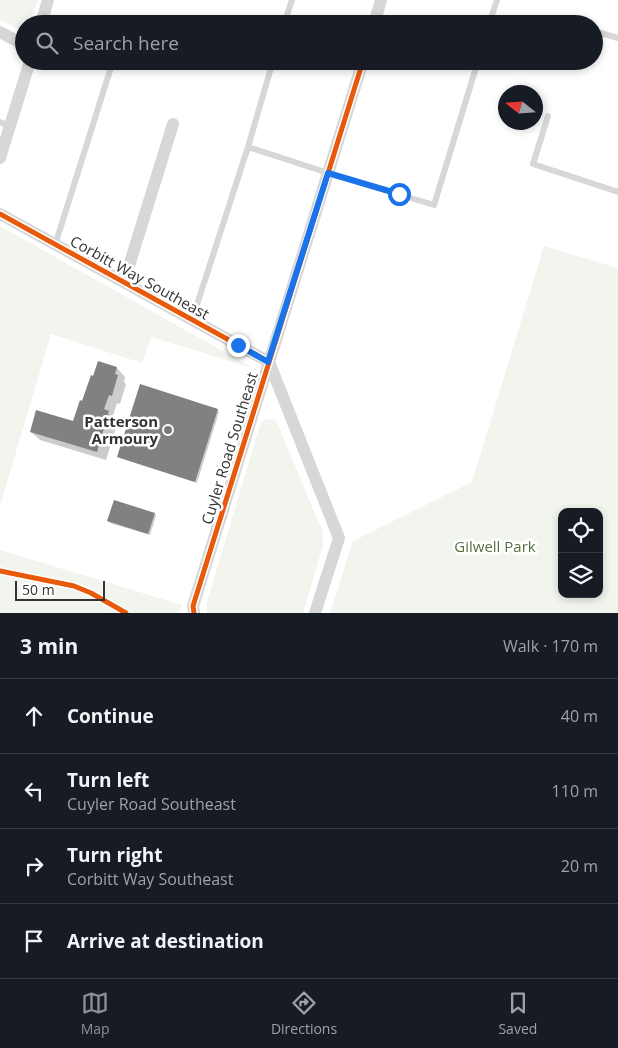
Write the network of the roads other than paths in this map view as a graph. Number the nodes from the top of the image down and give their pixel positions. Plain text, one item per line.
1 (48, 0) edge
2 (292, 0) edge
3 (381, 0) edge
4 (497, 0) edge
5 (44, 15) edge
6 (287, 15) edge
7 (377, 15) edge
8 (492, 15) edge
9 (0, 32) edge
10 (603, 34) edge
11 (618, 38) edge
12 (15, 40) edge
13 (26, 70) edge
14 (110, 70) edge
15 (270, 70) edge
16 (359, 70) edge
17 (475, 70) edge
18 (548, 116) dead end
19 (5, 124) edge
20 (173, 124) dead end
21 (248, 147) junction
22 (0, 158) edge
23 (328, 173) junction
24 (618, 192) edge
25 (0, 214) edge
26 (55, 244) junction
27 (124, 282) junction
28 (192, 320) junction
29 (268, 362) junction
30 (194, 613) edge
31 (315, 613) edge

1 - 5 street
2 - 6 lane
3 - 7 street
4 - 8 lane
9 - 12 street
10 - 11 lane
13 - 19 street
14 - 26 lane
15 - 21 lane
16 - 23 street, Cuyler Road Southeast
17 - 23 lane
18 - 24 lane
19 - 22 street
20 - 27 street
21 - 23 lane
21 - 28 lane
23 - 29 street, Cuyler Road Southeast
25 - 26 street, Corbitt Way Southeast
26 - 27 street, Corbitt Way Southeast
27 - 28 street, Corbitt Way Southeast
28 - 29 street, Corbitt Way Southeast
29 - 30 street, Cuyler Road Southeast
29 - 31 street, Cuyler Road Southeast

